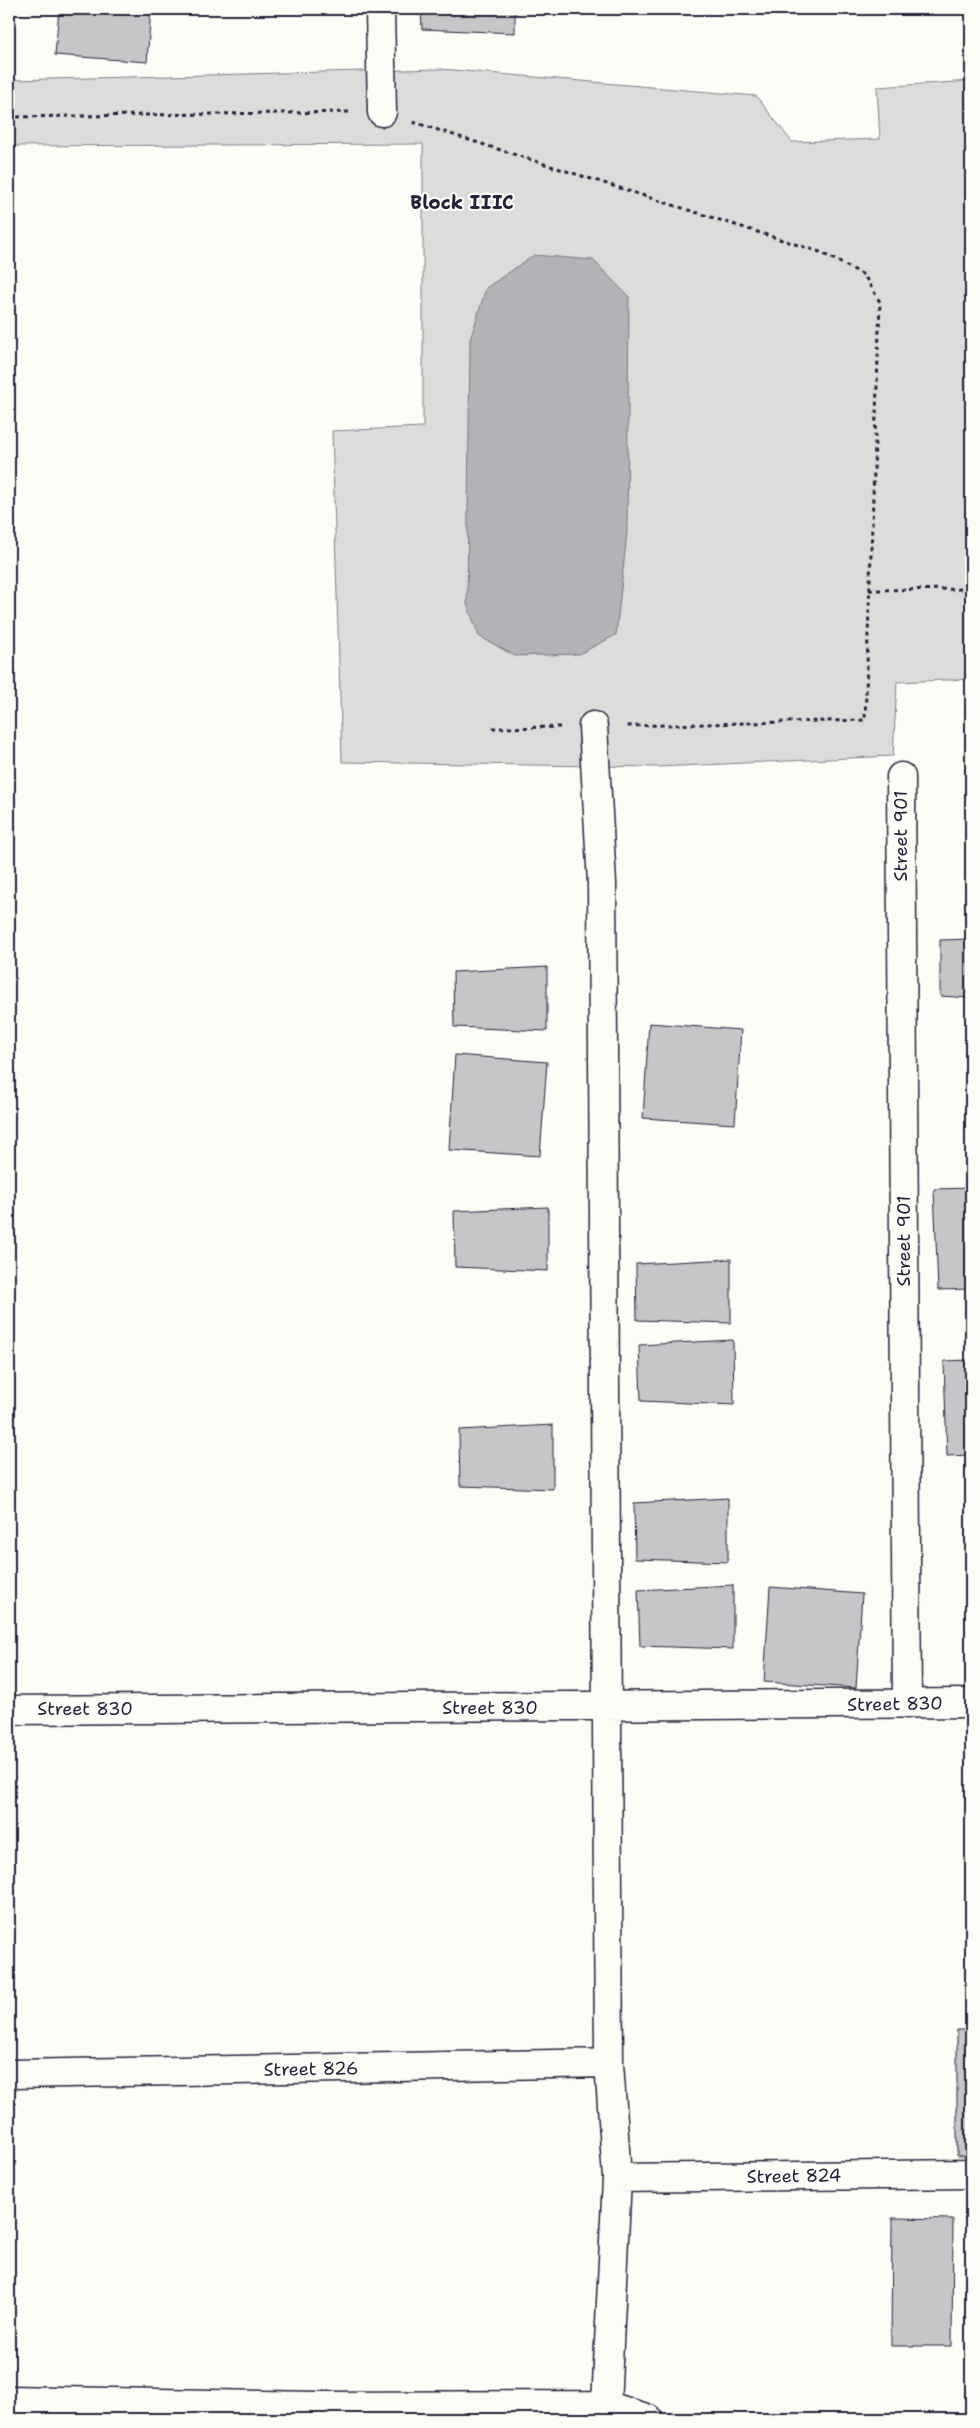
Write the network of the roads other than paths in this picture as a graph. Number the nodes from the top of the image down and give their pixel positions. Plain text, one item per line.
1 (380, 9) edge
2 (382, 112) road end
3 (593, 726) road end
4 (900, 777) dead end
5 (971, 1703) edge
6 (907, 1704) junction
7 (606, 1707) junction
8 (9, 1710) edge
9 (608, 2063) junction
10 (13, 2074) dead end
11 (971, 2174) edge
12 (617, 2178) junction
13 (9, 2400) edge
14 (606, 2405) junction
15 (649, 2419) edge

1 - 2 street
3 - 7 street
4 - 6 street, Street 901
5 - 6 street, Street 830
6 - 7 street, Street 830
7 - 8 street, Street 830
7 - 9 street
9 - 10 street, Street 826
9 - 12 street
11 - 12 street, Street 824
12 - 14 street
13 - 14 street
14 - 15 street

